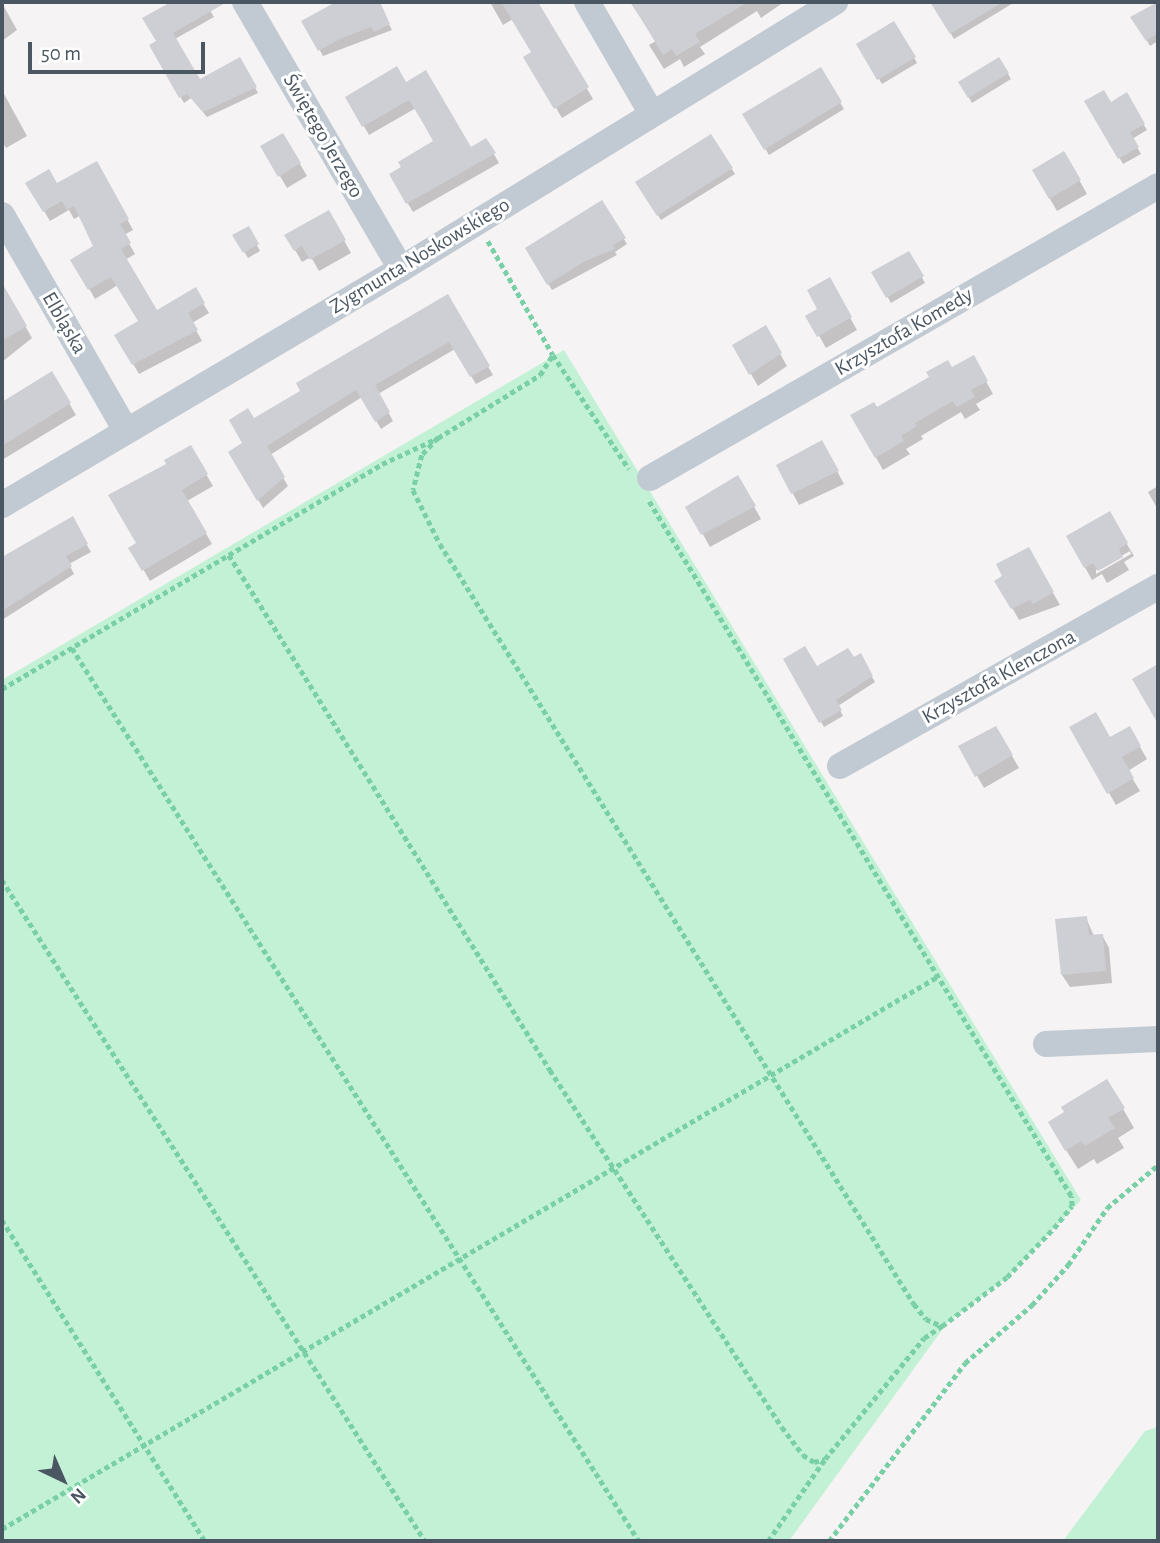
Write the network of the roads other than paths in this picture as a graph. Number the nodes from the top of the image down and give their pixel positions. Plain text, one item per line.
1 (245, 2) edge
2 (587, 2) edge
3 (835, 2) edge
4 (652, 114) junction
5 (1158, 187) edge
6 (2, 215) edge
7 (401, 269) junction
8 (126, 431) junction
9 (641, 481) road end
10 (2, 505) edge
11 (1158, 587) edge
12 (840, 766) dead end
13 (1158, 1039) edge
14 (1046, 1044) dead end

1 - 7 street, Świętego Jerzego
2 - 4 street
3 - 4 street, Zygmunta Noskowskiego
4 - 7 street, Zygmunta Noskowskiego
5 - 9 street, Krzysztofa Komedy
6 - 8 street, Elbląska
7 - 8 street, Zygmunta Noskowskiego
8 - 10 street, Zygmunta Noskowskiego
11 - 12 street, Krzysztofa Klenczona
13 - 14 street

